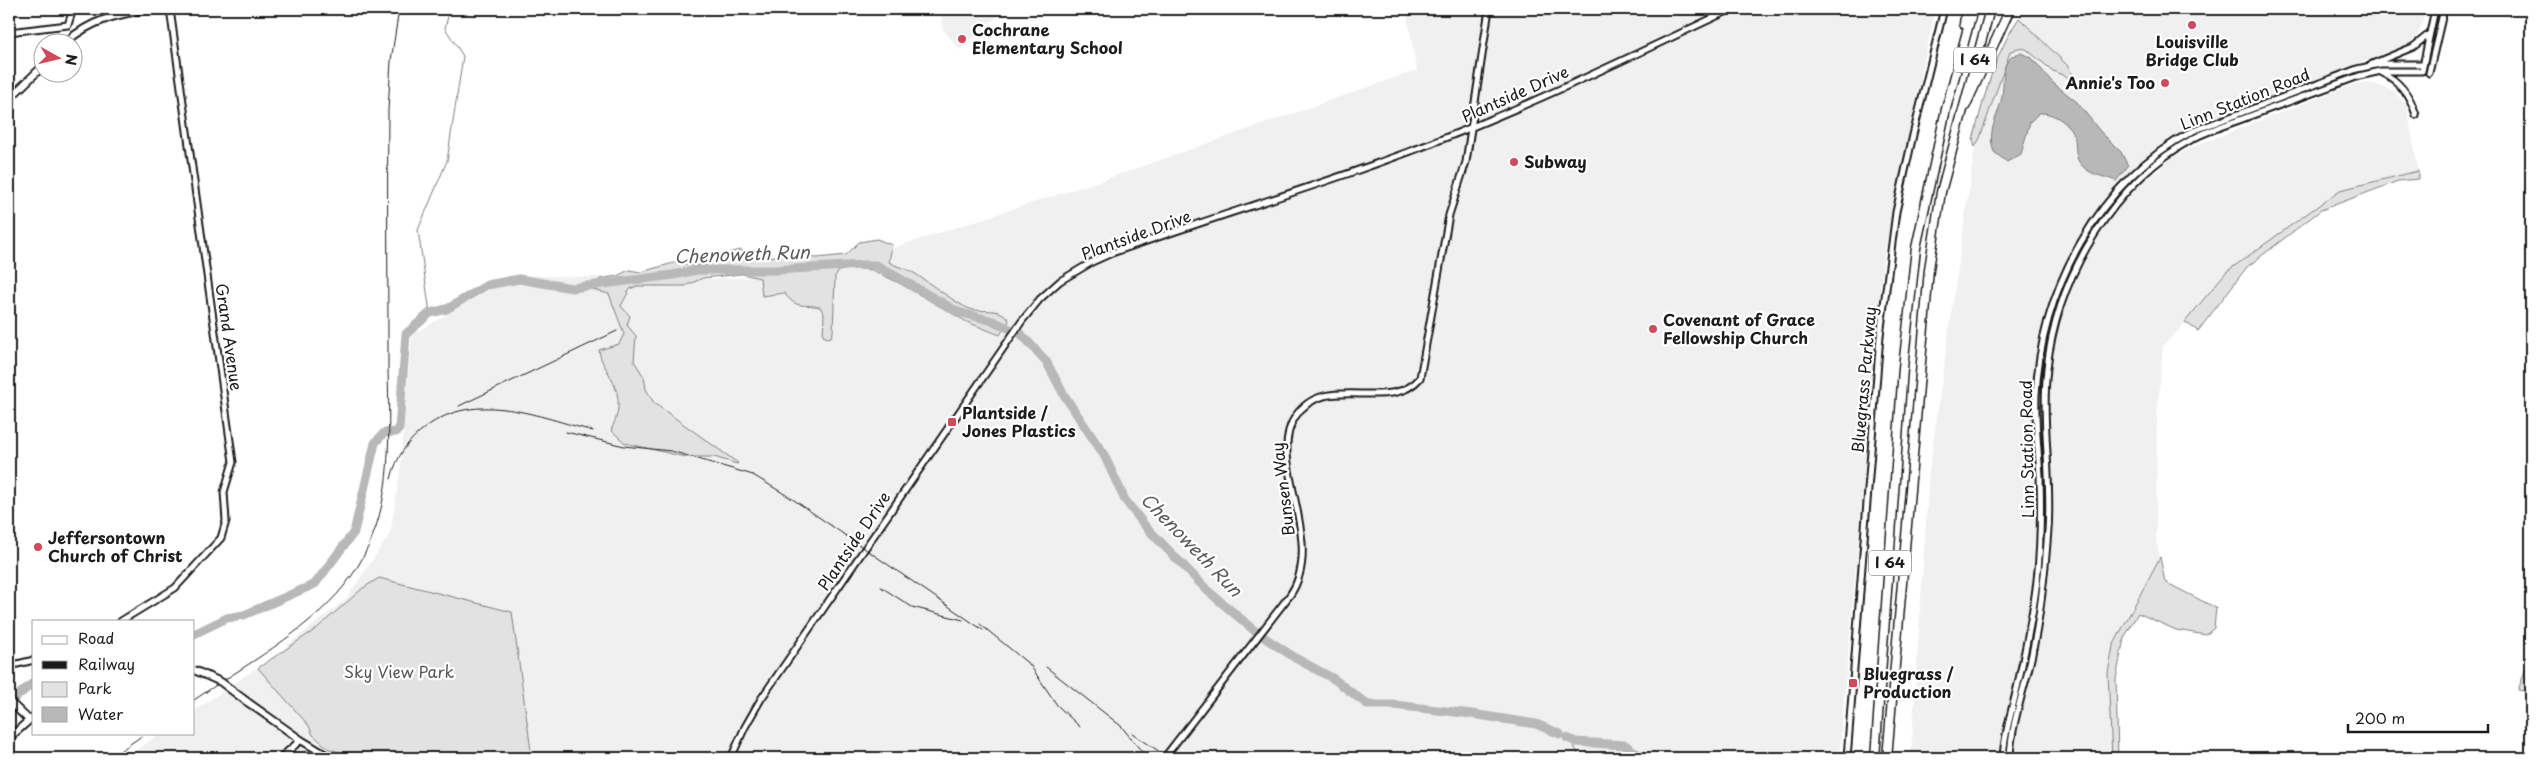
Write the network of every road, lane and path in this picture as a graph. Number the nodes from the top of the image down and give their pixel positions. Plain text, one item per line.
1 (73, 9) edge
2 (152, 9) edge
3 (170, 9) edge
4 (1489, 9) edge
5 (1732, 9) edge
6 (1944, 9) edge
7 (1966, 9) edge
8 (1972, 9) edge
9 (1990, 9) edge
10 (2010, 9) edge
11 (2435, 9) edge
12 (2444, 9) edge
13 (68, 25) junction
14 (9, 32) edge
15 (73, 32) edge
16 (81, 32) edge
17 (2429, 35) junction
18 (1959, 59) junction
19 (2423, 64) junction
20 (2367, 67) junction
21 (2381, 71) junction
22 (2429, 73) dead end
23 (32, 77) edge
24 (9, 99) edge
25 (1961, 112) junction
26 (2416, 115) dead end
27 (1471, 128) junction
28 (123, 620) edge
29 (32, 660) edge
30 (9, 666) edge
31 (195, 670) edge
32 (9, 701) edge
33 (31, 718) edge
34 (9, 738) edge
35 (301, 740) junction
36 (280, 758) edge
37 (331, 758) edge
38 (731, 758) edge
39 (1164, 758) edge
40 (1847, 758) edge
41 (1875, 758) edge
42 (1887, 758) edge
43 (2003, 758) edge
44 (2010, 758) edge

1 - 13 street
2 - 16 main road
3 - 28 street, Grand Avenue
4 - 27 street, Bunsen Way
5 - 27 street, Plantside Drive
6 - 40 street, Bluegrass Parkway
7 - 18 highway
8 - 18 highway, I 64
9 - 25 highway, I 64
10 - 25 highway
11 - 17 street
12 - 22 street
13 - 14 street
13 - 15 street
17 - 19 street
17 - 20 street
18 - 41 highway, I 64
19 - 20 street, Linn Station Road
19 - 21 street, Linn Station Road
20 - 43 street, Linn Station Road
21 - 26 street
21 - 44 street, Linn Station Road
23 - 24 main road
25 - 42 highway, I 64
27 - 38 street, Plantside Drive
27 - 39 street, Bunsen Way
29 - 30 street
31 - 35 main road, bridge
32 - 33 main road
33 - 34 main road
35 - 36 street
35 - 37 main road

